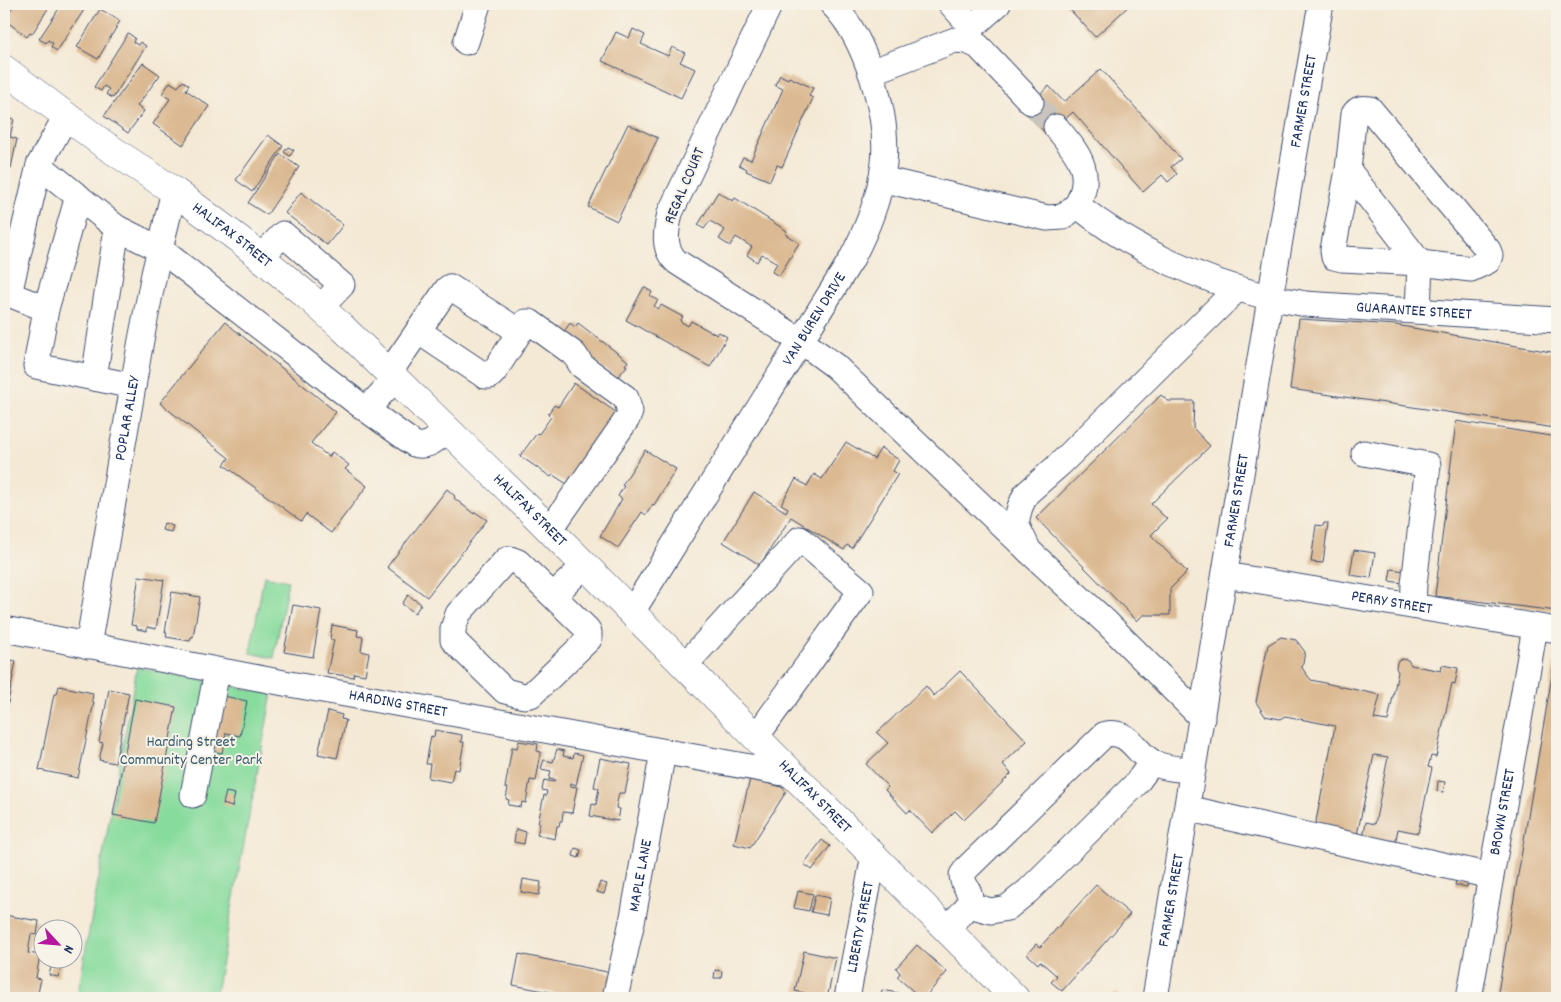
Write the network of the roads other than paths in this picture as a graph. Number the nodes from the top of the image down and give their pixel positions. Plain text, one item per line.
1 (478, 4) edge
2 (770, 4) edge
3 (832, 4) edge
4 (951, 4) edge
5 (998, 4) edge
6 (1320, 4) edge
7 (970, 34) junction
8 (466, 42) dead end
9 (4, 69) edge
10 (871, 72) junction
11 (1031, 102) tunnel mouth
12 (66, 116) junction
13 (1056, 127) tunnel mouth
14 (39, 165) junction
15 (1348, 170) junction
16 (881, 179) junction
17 (174, 191) junction
18 (78, 196) junction
19 (1077, 204) junction
20 (117, 228) junction
21 (160, 249) junction
22 (1420, 263) junction
23 (1237, 289) junction
24 (6, 295) edge
25 (1270, 298) junction
26 (46, 309) junction
27 (1418, 311) junction
28 (1557, 320) edge
29 (418, 331) junction
30 (520, 332) junction
31 (801, 341) junction
32 (392, 376) junction
33 (94, 378) junction
34 (133, 386) junction
35 (367, 409) junction
36 (448, 430) junction
37 (1364, 453) dead end
38 (550, 530) junction
39 (1029, 551) junction
40 (585, 565) junction
41 (1225, 575) junction
42 (553, 596) junction
43 (1413, 606) junction
44 (632, 612) junction
45 (1546, 628) edge
46 (4, 629) edge
47 (88, 646) junction
48 (684, 665) junction
49 (217, 670) junction
50 (524, 696) junction
51 (1202, 718) junction
52 (518, 726) junction
53 (756, 737) junction
54 (662, 752) junction
55 (1152, 762) junction
56 (1193, 770) junction
57 (794, 775) junction
58 (193, 795) dead end
59 (1187, 808) junction
60 (874, 855) junction
61 (1490, 876) junction
62 (969, 905) junction
63 (946, 928) junction
64 (615, 998) edge
65 (847, 998) edge
66 (1015, 998) edge
67 (1155, 998) edge
68 (1468, 998) edge

1 - 8 street
2 - 31 street, REGAL COURT
3 - 10 street, VAN BUREN DRIVE
4 - 7 street
5 - 7 street
6 - 25 street, FARMER STREET
7 - 10 street
7 - 11 street
9 - 12 main road, HALIFAX STREET
10 - 16 street, VAN BUREN DRIVE
12 - 14 street
12 - 17 main road, HALIFAX STREET
13 - 19 street
14 - 18 street
14 - 24 street
15 - 22 street
15 - 22 street
15 - 22 street
16 - 19 street
16 - 31 street, VAN BUREN DRIVE
17 - 21 street, POPLAR ALLEY
17 - 32 main road, HALIFAX STREET
18 - 20 street
18 - 26 street
19 - 23 street, GUARANTEE STREET
20 - 21 street
20 - 33 street
21 - 34 street, POPLAR ALLEY
21 - 35 street
22 - 27 street
23 - 25 street, GUARANTEE STREET
23 - 39 street
24 - 26 street
25 - 27 street, GUARANTEE STREET
25 - 41 street, FARMER STREET
26 - 33 street
27 - 28 street, GUARANTEE STREET
29 - 30 street
29 - 30 street
29 - 32 street
30 - 38 street
31 - 39 street, REGAL COURT
31 - 44 street, VAN BUREN DRIVE
32 - 35 street
32 - 36 main road, HALIFAX STREET
33 - 34 street
34 - 47 street, POPLAR ALLEY
35 - 36 street
36 - 38 main road, HALIFAX STREET
37 - 43 street
38 - 40 main road, HALIFAX STREET
39 - 51 street, REGAL COURT
40 - 42 street
40 - 44 main road, HALIFAX STREET
41 - 43 street, PERRY STREET
41 - 51 street, FARMER STREET
42 - 50 street
42 - 50 street
43 - 45 street, PERRY STREET
44 - 48 main road, HALIFAX STREET
45 - 61 street, BROWN STREET
46 - 47 street, HARDING STREET
47 - 49 street, HARDING STREET
48 - 53 main road, HALIFAX STREET
48 - 53 street
49 - 52 street, HARDING STREET
49 - 58 street
50 - 52 street
51 - 56 street, FARMER STREET
52 - 54 street, HARDING STREET
53 - 57 main road, HALIFAX STREET
54 - 57 street, HARDING STREET
54 - 64 street, MAPLE LANE
55 - 56 street
55 - 62 street
55 - 62 street
56 - 59 street, FARMER STREET
57 - 60 main road, HALIFAX STREET
59 - 61 street
59 - 67 street, FARMER STREET
60 - 63 main road, HALIFAX STREET
60 - 65 street, LIBERTY STREET
61 - 68 street, BROWN STREET
62 - 63 street
63 - 66 main road, HALIFAX STREET

